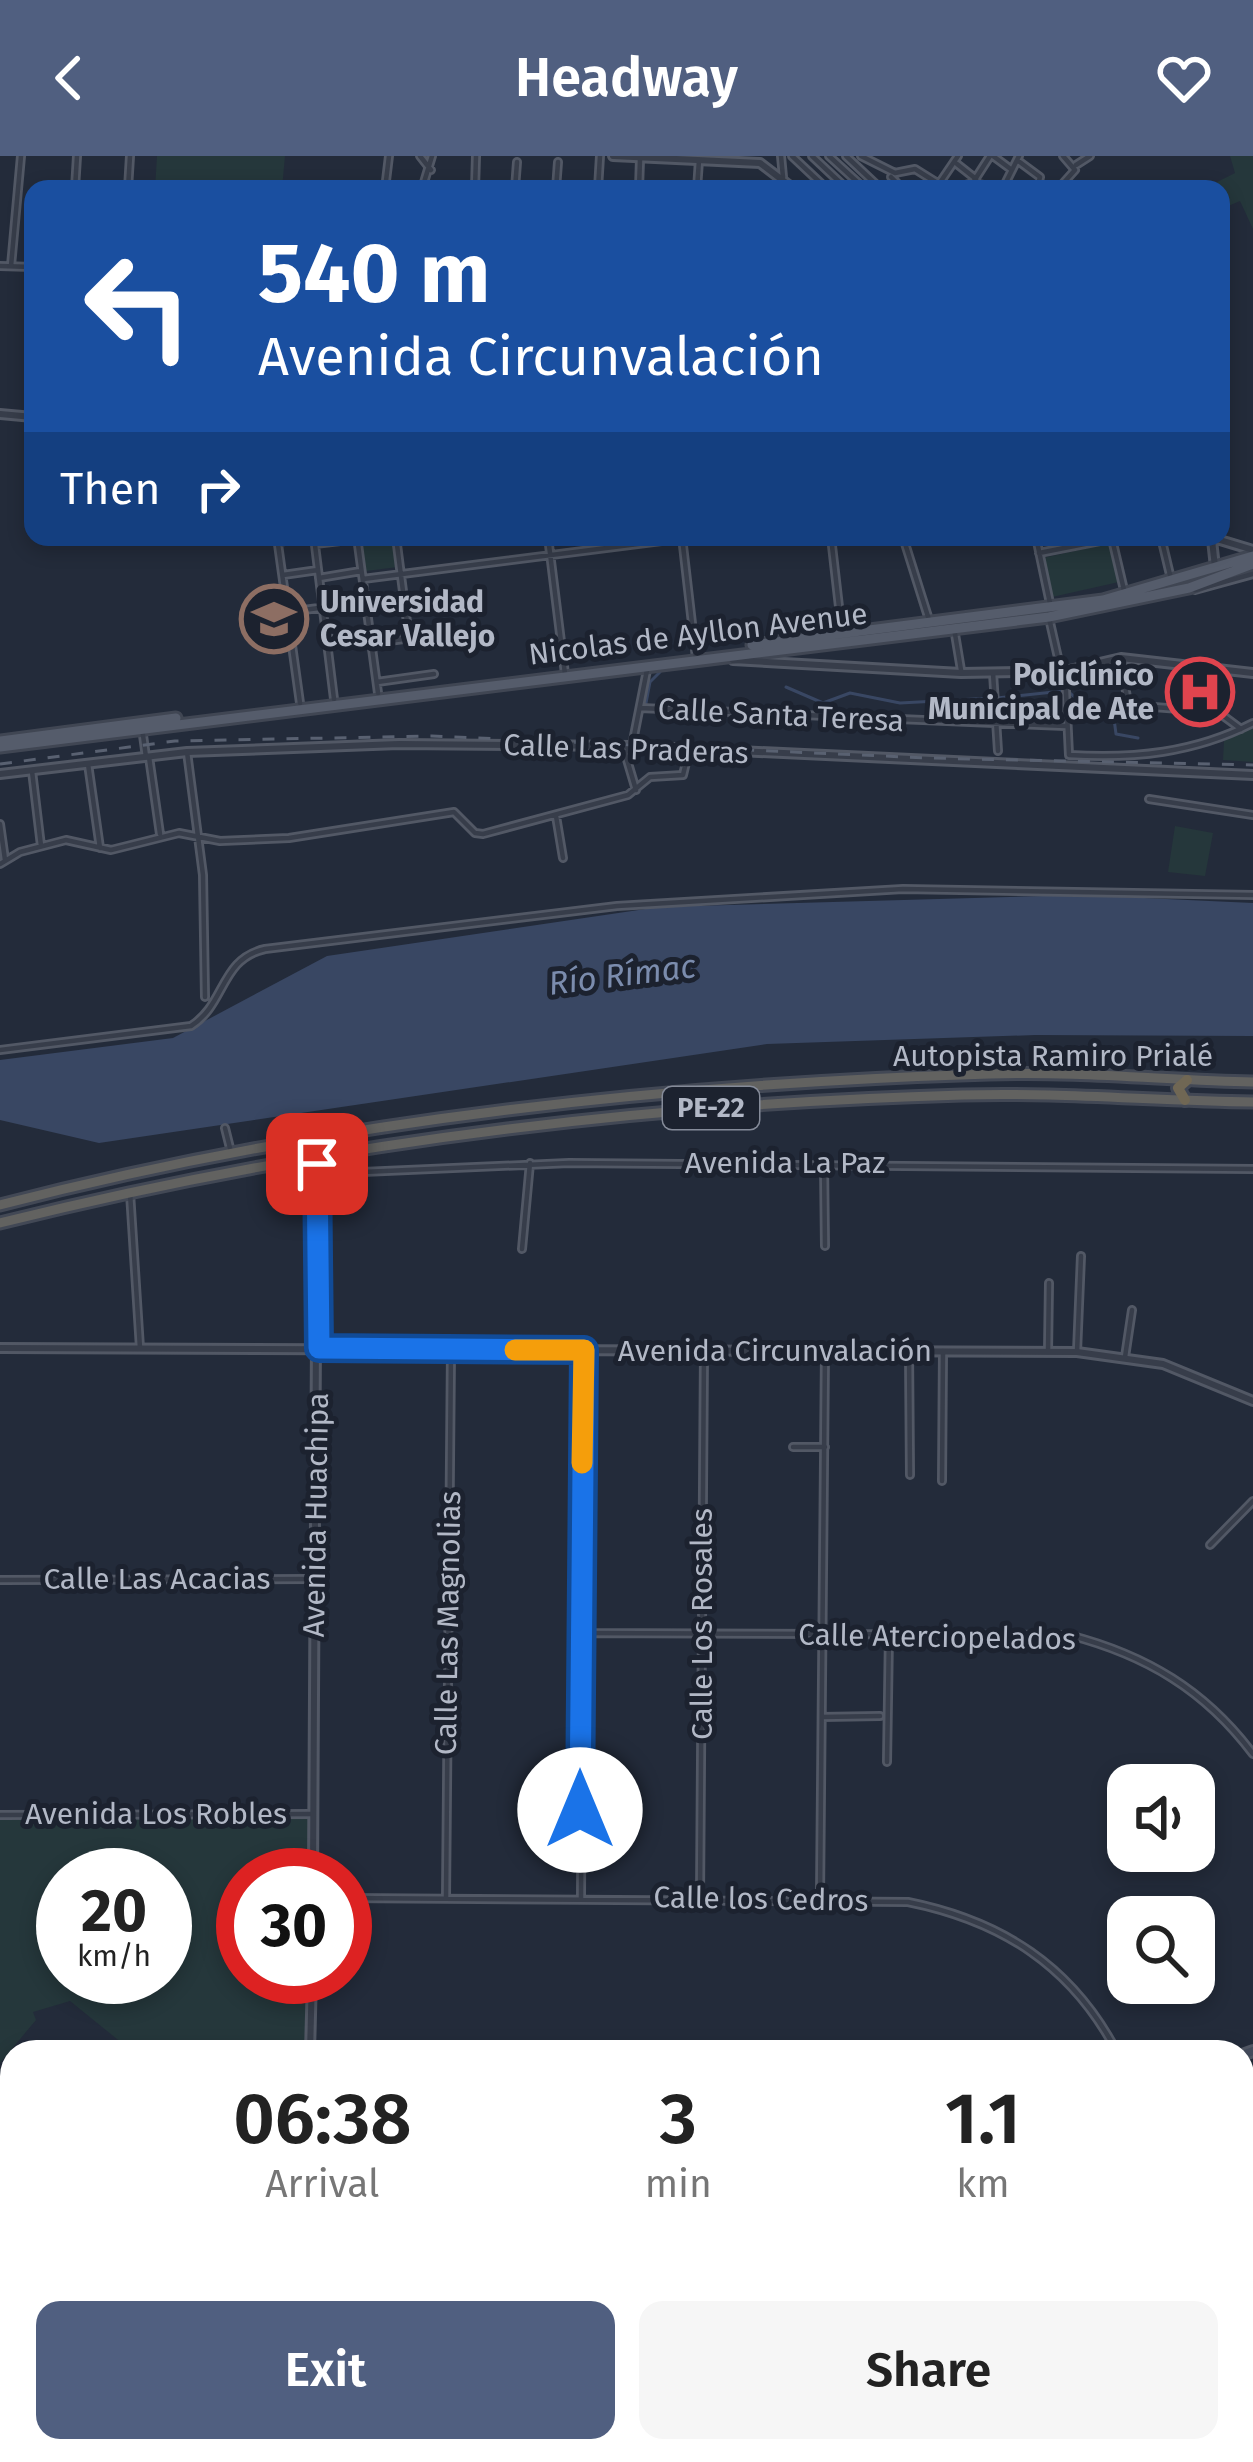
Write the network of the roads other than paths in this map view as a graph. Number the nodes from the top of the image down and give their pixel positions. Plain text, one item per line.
1 (21, 156) edge
2 (420, 156) edge
3 (432, 156) edge
4 (613, 156) edge
5 (781, 156) edge
6 (792, 156) edge
7 (812, 156) edge
8 (829, 156) edge
9 (846, 156) edge
10 (861, 156) edge
11 (992, 156) edge
12 (1063, 156) edge
13 (1090, 156) edge
14 (640, 157) edge
15 (1018, 158) edge
16 (697, 159) edge
17 (882, 159) edge
18 (517, 161) dead end
19 (558, 162) dead end
20 (1076, 165) junction
21 (1012, 170) junction
22 (431, 171) junction
23 (893, 175) junction
24 (783, 178) joint
25 (426, 180) edge
26 (516, 180) edge
27 (557, 180) edge
28 (817, 180) edge
29 (837, 180) edge
30 (856, 180) edge
31 (872, 180) edge
32 (889, 180) edge
33 (897, 180) edge
34 (934, 180) edge
35 (1008, 180) edge
36 (1039, 180) edge
37 (1065, 180) edge
38 (0, 266) edge
39 (11, 266) junction
40 (24, 267) edge
41 (279, 546) edge
42 (315, 546) edge
43 (358, 546) edge
44 (397, 546) edge
45 (549, 546) edge
46 (620, 546) edge
47 (683, 546) edge
48 (832, 546) edge
49 (905, 546) edge
50 (1038, 546) edge
51 (1075, 546) edge
52 (1117, 546) edge
53 (1163, 546) edge
54 (1214, 546) edge
55 (1039, 553) junction
56 (550, 555) junction
57 (1253, 557) edge
58 (1211, 571) junction
59 (319, 574) junction
60 (401, 574) junction
61 (1253, 574) edge
62 (283, 575) junction
63 (362, 575) junction
64 (1171, 579) junction
65 (1189, 588) junction
66 (1124, 590) junction
67 (366, 602) junction
68 (1103, 603) junction
69 (323, 608) junction
70 (288, 612) junction
71 (1050, 612) junction
72 (930, 623) junction
73 (954, 628) junction
74 (370, 633) junction
75 (427, 636) dead end
76 (409, 638) junction
77 (843, 638) junction
78 (327, 640) junction
79 (371, 643) junction
80 (697, 656) junction
81 (1121, 658) junction
82 (648, 664) junction
83 (961, 670) dead end
84 (1063, 671) junction
85 (565, 672) junction
86 (993, 672) junction
87 (434, 674) dead end
88 (1253, 674) edge
89 (378, 687) junction
90 (334, 699) junction
91 (300, 703) junction
92 (640, 708) junction
93 (1253, 723) edge
94 (996, 725) junction
95 (142, 726) junction
96 (1066, 726) junction
97 (1241, 729) junction
98 (0, 744) edge
99 (632, 746) junction
100 (998, 751) dead end
101 (187, 752) junction
102 (739, 752) junction
103 (148, 757) junction
104 (88, 764) junction
105 (32, 771) junction
106 (0, 774) edge
107 (1253, 775) edge
108 (636, 790) junction
109 (1149, 799) dead end
110 (1253, 814) edge
111 (556, 815) junction
112 (0, 824) edge
113 (198, 833) junction
114 (160, 836) junction
115 (41, 846) junction
116 (100, 849) junction
117 (563, 858) dead end
118 (2, 862) edge
119 (1253, 895) edge
120 (205, 997) dead end
121 (0, 1051) edge
122 (1187, 1080) junction
123 (1253, 1082) edge
124 (1185, 1100) junction
125 (1253, 1102) edge
126 (396, 1123) junction
127 (225, 1128) dead end
128 (231, 1153) junction
129 (317, 1155) junction
130 (530, 1163) junction
131 (824, 1163) junction
132 (1253, 1169) edge
133 (317, 1174) junction
134 (130, 1193) junction
135 (0, 1205) edge
136 (0, 1223) edge
137 (825, 1246) dead end
138 (522, 1249) dead end
139 (1081, 1256) dead end
140 (1049, 1283) dead end
141 (1132, 1310) dead end
142 (0, 1348) edge
143 (140, 1348) junction
144 (319, 1348) junction
145 (451, 1349) junction
146 (584, 1350) junction
147 (704, 1351) junction
148 (825, 1351) junction
149 (909, 1351) junction
150 (944, 1352) junction
151 (1048, 1352) junction
152 (1077, 1352) junction
153 (1126, 1357) junction
154 (1253, 1401) edge
155 (793, 1447) dead end
156 (824, 1447) junction
157 (910, 1475) dead end
158 (942, 1481) dead end
159 (1253, 1501) edge
160 (1210, 1545) dead end
161 (314, 1579) junction
162 (0, 1580) edge
163 (580, 1633) junction
164 (702, 1633) junction
165 (824, 1633) junction
166 (889, 1634) junction
167 (880, 1716) dead end
168 (822, 1717) junction
169 (1253, 1754) edge
170 (887, 1762) dead end
171 (313, 1814) junction
172 (0, 1815) edge
173 (313, 1848) edge
174 (372, 1898) edge
175 (446, 1898) junction
176 (581, 1898) junction
177 (700, 1898) junction
178 (820, 1898) junction
179 (311, 2004) edge
180 (310, 2040) edge
181 (1109, 2040) edge

1 - 39 street
2 - 22 street
3 - 22 street
4 - 14 street
5 - 24 street
6 - 28 street
7 - 29 street
8 - 30 street
9 - 31 street
10 - 17 street
11 - 21 street
12 - 20 street
13 - 20 street
14 - 16 street
15 - 21 street
15 - 36 street
16 - 24 street
17 - 23 street
18 - 26 street
19 - 27 street
20 - 37 street
21 - 35 street
22 - 25 street
23 - 32 street
23 - 33 street
23 - 34 street
38 - 39 street
39 - 40 street
41 - 62 street
42 - 59 street
43 - 63 street
44 - 60 street
45 - 56 street
46 - 56 street
47 - 80 street
48 - 77 street
49 - 72 street
50 - 55 street
51 - 55 street
52 - 66 street
53 - 64 street
54 - 58 street
55 - 71 street
56 - 60 street
56 - 85 street
57 - 58 main road, Nicolas de Ayllon Avenue
57 - 65 main road, Nicolas de Ayllon Avenue
58 - 64 street
58 - 68 main road, Nicolas de Ayllon Avenue
59 - 62 street
59 - 63 street
59 - 69 street
60 - 63 street
60 - 76 street
61 - 65 street
62 - 70 street
63 - 67 street
64 - 66 street
65 - 68 main road, Nicolas de Ayllon Avenue
66 - 68 street
67 - 69 street
67 - 74 street
68 - 71 main road, Nicolas de Ayllon Avenue
69 - 70 street
69 - 78 street
70 - 91 street
71 - 72 main road, Nicolas de Ayllon Avenue
71 - 73 main road, Nicolas de Ayllon Avenue
71 - 84 street
72 - 77 main road, Nicolas de Ayllon Avenue
73 - 77 main road, Nicolas de Ayllon Avenue
73 - 83 street
74 - 78 street
74 - 79 street
75 - 76 street
76 - 79 street
77 - 80 main road, Nicolas de Ayllon Avenue
78 - 90 street
79 - 89 street
80 - 82 main road, Nicolas de Ayllon Avenue
80 - 85 main road, Nicolas de Ayllon Avenue
80 - 86 street
81 - 84 street
81 - 88 street
81 - 97 street
82 - 85 main road, Nicolas de Ayllon Avenue
82 - 92 street
84 - 86 street
84 - 96 street
85 - 89 main road, Nicolas de Ayllon Avenue
85 - 95 main road, Nicolas de Ayllon Avenue
86 - 94 street
87 - 89 street
89 - 90 main road, Nicolas de Ayllon Avenue
90 - 91 main road, Nicolas de Ayllon Avenue
91 - 95 main road, Nicolas de Ayllon Avenue
92 - 94 street, Calle Santa Teresa
92 - 99 street
93 - 97 street
94 - 96 street, Calle Santa Teresa
94 - 100 street
95 - 98 main road, Nicolas de Ayllon Avenue
95 - 103 street
96 - 97 street
99 - 101 street, Calle Las Praderas
99 - 102 street, Calle Las Praderas
99 - 108 street
101 - 103 street, Calle Las Praderas
101 - 113 street
102 - 107 street, Calle Las Praderas
102 - 108 street
103 - 104 street, Calle Las Praderas
103 - 114 street
104 - 105 street, Calle Las Praderas
104 - 116 street
105 - 106 street, Calle Las Praderas
105 - 115 street
108 - 111 street
109 - 110 street
111 - 113 street
111 - 117 street
112 - 118 street
113 - 114 street
113 - 120 street
114 - 116 street
115 - 116 street
115 - 118 street
119 - 121 street
122 - 123 highway, Autopista Ramiro Prialé / PE-22
122 - 124 highway
122 - 126 highway, Autopista Ramiro Prialé / PE-22
124 - 125 highway, Autopista Ramiro Prialé / PE-22
124 - 129 highway, Autopista Ramiro Prialé / PE-22
126 - 128 highway, Autopista Ramiro Prialé / PE-22
126 - 129 highway
127 - 128 street
128 - 135 highway, Autopista Ramiro Prialé / PE-22
129 - 133 street, Avenida Huachipa
129 - 134 highway, Autopista Ramiro Prialé / PE-22
130 - 131 street, Avenida La Paz
130 - 133 street, Avenida La Paz
130 - 138 street
131 - 132 street, Avenida La Paz
131 - 137 street
133 - 144 street, Avenida Huachipa
134 - 136 highway, Autopista Ramiro Prialé / PE-22
134 - 143 street
139 - 152 street
140 - 151 street
141 - 153 street
142 - 143 street, Avenida Circunvalación
143 - 144 street, Avenida Circunvalación
144 - 145 street, Avenida Circunvalación
144 - 161 street, Avenida Huachipa
145 - 146 street, Avenida Circunvalación
145 - 175 street, Calle Las Magnolias
146 - 147 street, Avenida Circunvalación
146 - 163 street
147 - 148 street, Avenida Circunvalación
147 - 164 street, Calle Los Rosales
148 - 149 street, Avenida Circunvalación
148 - 156 street
149 - 150 street, Avenida Circunvalación
149 - 157 street
150 - 151 street, Avenida Circunvalación
150 - 158 street
151 - 152 street, Avenida Circunvalación
152 - 153 street, Avenida Circunvalación
153 - 154 street, Avenida Circunvalación
155 - 156 street
156 - 165 street
159 - 160 street
161 - 162 street, Calle Las Acacias
161 - 171 street, Avenida Huachipa
163 - 164 street, Calle Aterciopelados
163 - 176 street
164 - 165 street, Calle Aterciopelados
164 - 177 street, Calle Los Rosales
165 - 166 street, Calle Aterciopelados
165 - 168 street
166 - 169 street, Calle Aterciopelados
166 - 170 street
167 - 168 street
168 - 178 street
171 - 172 street, Avenida Los Robles
171 - 173 street, Avenida Huachipa
174 - 175 street, Calle los Cedros
175 - 176 street, Calle los Cedros
176 - 177 street, Calle los Cedros
177 - 178 street, Calle los Cedros
178 - 181 street, Calle los Cedros
179 - 180 street

